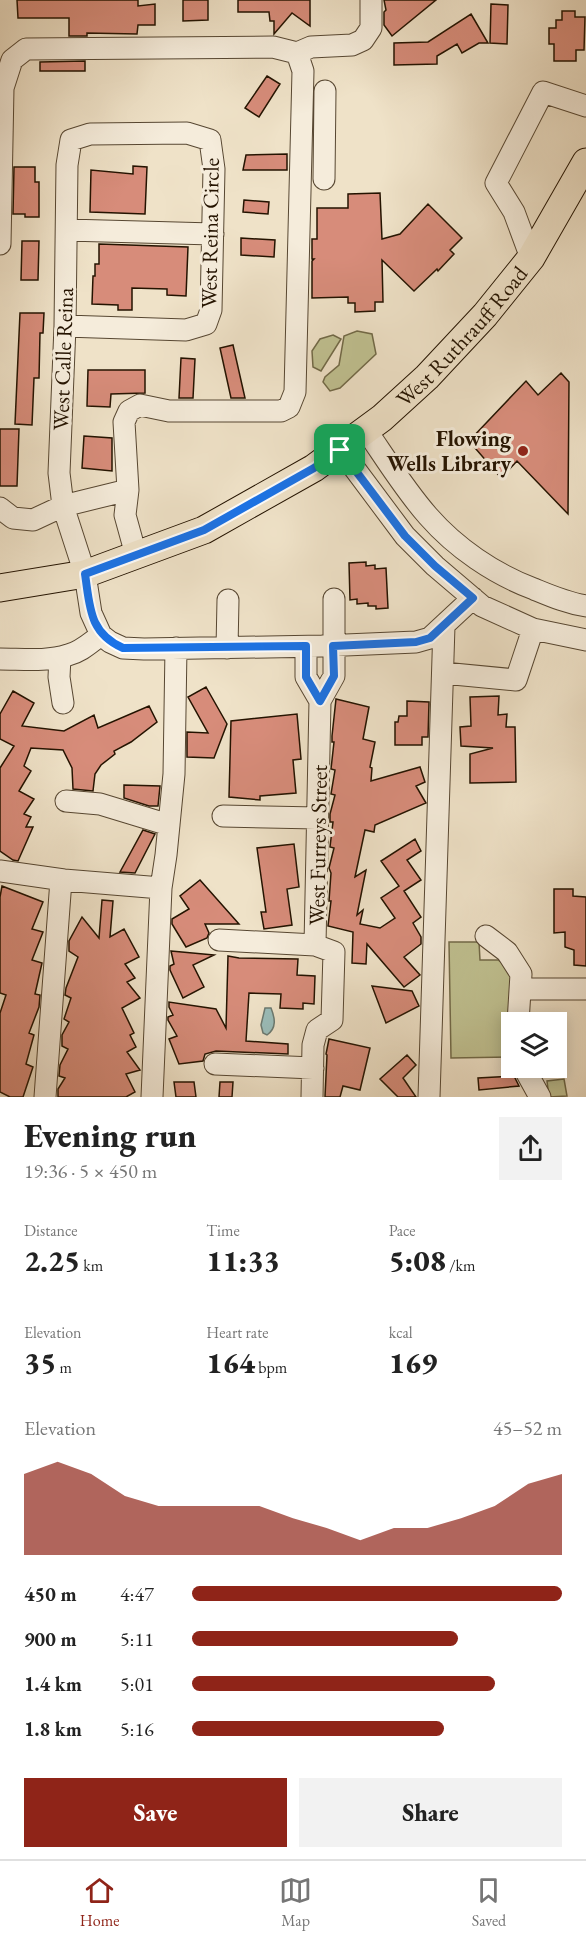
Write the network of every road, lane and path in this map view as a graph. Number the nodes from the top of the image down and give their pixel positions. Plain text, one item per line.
1 (371, 0) edge
2 (297, 53) junction
3 (325, 91) dead end
4 (586, 106) edge
5 (71, 140) joint
6 (586, 162) edge
7 (324, 180) dead end
8 (67, 230) junction
9 (213, 234) junction
10 (0, 244) edge
11 (531, 258) junction
12 (65, 326) junction
13 (366, 430) junction
14 (340, 450) junction
15 (128, 490) junction
16 (63, 506) junction
17 (2, 516) edge
18 (136, 555) junction
19 (85, 574) junction
20 (0, 588) edge
21 (473, 598) junction
22 (228, 600) dead end
23 (334, 600) dead end
24 (586, 606) edge
25 (444, 626) junction
26 (533, 629) junction
27 (101, 634) junction
28 (586, 640) edge
29 (306, 646) junction
30 (333, 646) junction
31 (176, 648) junction
32 (227, 648) junction
33 (60, 657) junction
34 (0, 659) edge
35 (443, 673) junction
36 (320, 701) junction
37 (63, 703) dead end
38 (66, 801) dead end
39 (223, 816) dead end
40 (317, 818) junction
41 (169, 825) junction
42 (0, 871) edge
43 (61, 880) junction
44 (161, 888) junction
45 (486, 936) dead end
46 (219, 940) dead end
47 (315, 945) junction
48 (520, 989) junction
49 (586, 989) edge
50 (519, 1012) edge
51 (215, 1064) dead end
52 (313, 1068) junction
53 (530, 1078) edge
54 (45, 1097) edge
55 (152, 1097) edge
56 (312, 1097) edge
57 (429, 1097) edge
58 (540, 1097) edge

1 - 2 street
2 - 10 street
2 - 15 street
3 - 7 street
4 - 11 street
5 - 8 street, West Calle Reina
5 - 9 street, West Reina Circle
6 - 11 main road, West Ruthrauff Road
8 - 9 street
8 - 12 street, West Calle Reina
9 - 12 street, West Reina Circle
11 - 13 main road, West Ruthrauff Road
12 - 16 street, West Calle Reina
13 - 14 main road, West Ruthrauff Road
13 - 24 street
14 - 18 main road, West Ruthrauff Road
14 - 21 street
15 - 16 street
15 - 18 street
16 - 17 street
16 - 19 street, West Calle Reina
18 - 19 main road, West Ruthrauff Road
19 - 20 main road, West Ruthrauff Road
19 - 27 street, West Calle Reina
21 - 25 street
21 - 26 street
22 - 32 street
23 - 30 street
25 - 30 street
25 - 35 street
26 - 28 street
26 - 35 street
27 - 31 street
27 - 33 street
29 - 30 street
29 - 32 street
29 - 36 street, West Furreys Street
30 - 36 street
31 - 32 street
31 - 41 street
33 - 34 street
33 - 37 street
35 - 57 street
36 - 40 street, West Furreys Street
38 - 41 street
39 - 40 street
40 - 47 street, West Furreys Street
41 - 44 street
42 - 43 street
43 - 44 street
43 - 54 street
44 - 55 street
45 - 48 street
46 - 47 street
47 - 52 street, West Furreys Street
48 - 49 street
48 - 50 street
51 - 52 street
52 - 56 street, West Furreys Street
53 - 58 street

